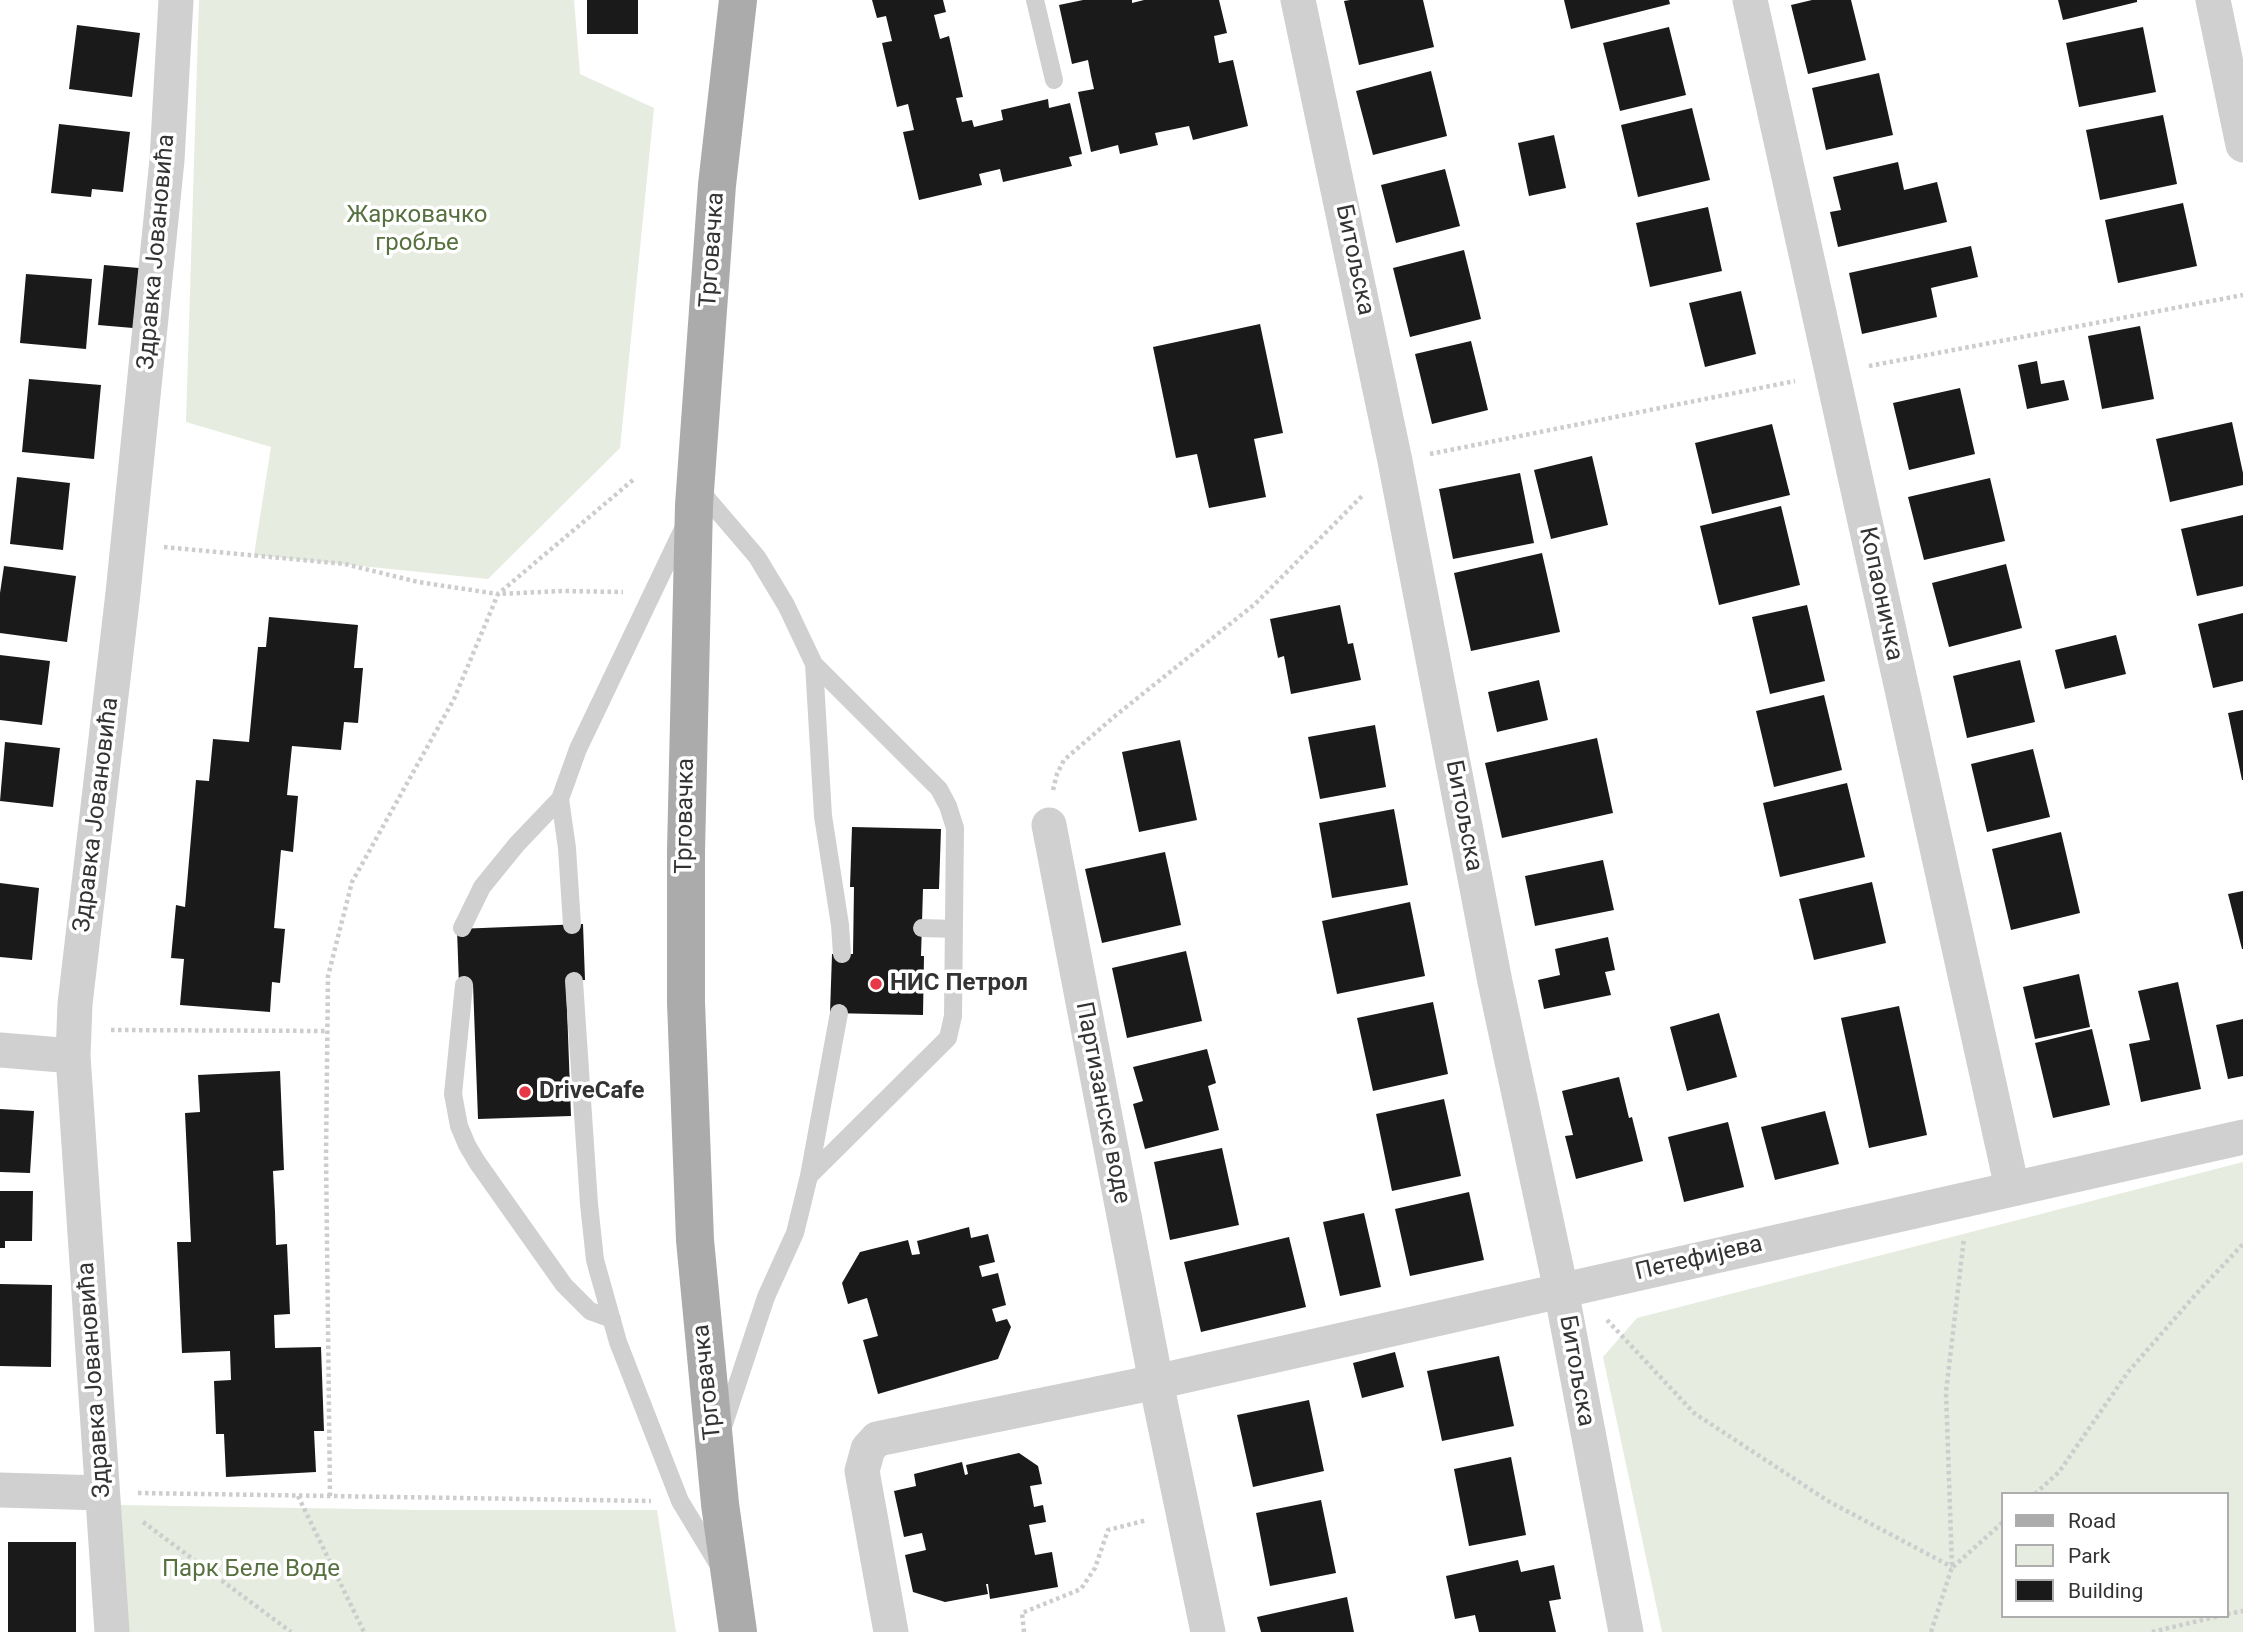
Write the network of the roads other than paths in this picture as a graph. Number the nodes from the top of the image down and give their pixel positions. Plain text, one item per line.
1 (176, 0) edge
2 (738, 0) edge
3 (1035, 0) edge
4 (1298, 0) edge
5 (1749, 0) edge
6 (2213, 0) edge
7 (1054, 80) dead end
8 (2243, 145) edge
9 (695, 495) junction
10 (814, 664) junction
11 (559, 799) junction
12 (1049, 825) road end
13 (572, 925) dead end
14 (462, 928) dead end
15 (922, 928) dead end
16 (954, 929) junction
17 (842, 954) dead end
18 (574, 981) dead end
19 (464, 985) dead end
20 (839, 1013) dead end
21 (73, 1043) junction
22 (0, 1050) edge
23 (2243, 1138) edge
24 (809, 1176) junction
25 (2012, 1188) junction
26 (1561, 1290) junction
27 (612, 1320) junction
28 (1156, 1382) junction
29 (715, 1451) junction
30 (0, 1490) edge
31 (102, 1493) junction
32 (732, 1585) junction
33 (112, 1632) edge
34 (738, 1632) edge
35 (891, 1632) edge
36 (1208, 1632) edge
37 (1626, 1632) edge

1 - 21 street, Здравка Јовановића
2 - 9 main road, Трговачка
3 - 7 lane
4 - 26 street, Битољска
5 - 25 street, Копаоничка
6 - 8 street
9 - 10 lane
9 - 11 lane
9 - 29 main road, Трговачка
10 - 16 lane
10 - 17 lane
11 - 13 lane
11 - 14 lane
12 - 28 street, Партизанске воде
15 - 16 lane
16 - 24 lane
18 - 27 lane
19 - 27 lane
20 - 24 lane
21 - 22 street
21 - 31 street, Здравка Јовановића
23 - 25 street, Петефијева
24 - 29 lane
25 - 26 street, Петефијева
26 - 28 street, Петефијева
26 - 37 street, Битољска
27 - 32 lane
28 - 35 street
28 - 36 street, Партизанске воде
29 - 32 main road, Трговачка
30 - 31 street
31 - 33 street, Здравка Јовановића
32 - 34 main road, Трговачка

